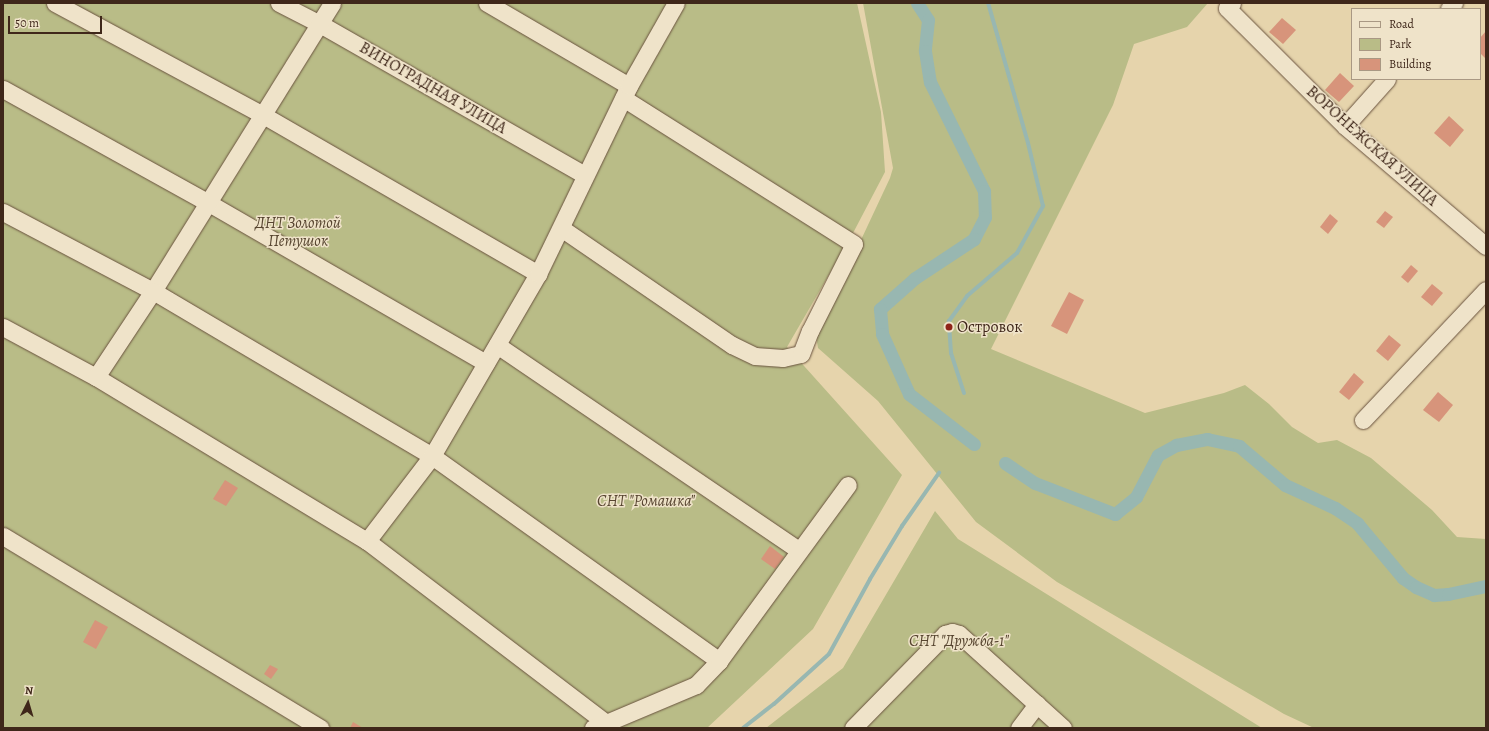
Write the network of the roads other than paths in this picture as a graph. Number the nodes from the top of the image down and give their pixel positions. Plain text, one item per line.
1 (55, 3) edge
2 (279, 3) edge
3 (332, 3) edge
4 (487, 3) edge
5 (676, 3) edge
6 (1230, 6) edge
7 (320, 24) junction
8 (1386, 80) edge
9 (3, 89) edge
10 (626, 92) junction
11 (264, 115) junction
12 (1345, 126) junction
13 (585, 174) junction
14 (207, 202) junction
15 (3, 212) edge
16 (561, 228) junction
17 (1486, 246) edge
18 (538, 274) junction
19 (1486, 290) edge
20 (153, 291) junction
21 (3, 327) edge
22 (497, 345) junction
23 (486, 363) junction
24 (96, 377) junction
25 (1363, 420) dead end
26 (432, 456) junction
27 (848, 485) dead end
28 (3, 536) edge
29 (367, 541) junction
30 (799, 550) junction
31 (719, 661) junction
32 (1037, 704) junction
33 (599, 726) edge
34 (320, 728) edge
35 (853, 728) edge
36 (1019, 728) edge
37 (1063, 728) edge

1 - 11 street
2 - 7 street, ВИНОГРАДНАЯ УЛИЦА
3 - 7 street
4 - 10 street
5 - 10 street
6 - 12 street, ВОРОНЕЖСКАЯ УЛИЦА
7 - 11 street
7 - 13 street, ВИНОГРАДНАЯ УЛИЦА
8 - 12 street
9 - 14 street
10 - 13 street
10 - 16 street
11 - 14 street
11 - 18 street
12 - 17 street, ВОРОНЕЖСКАЯ УЛИЦА
13 - 16 street
14 - 20 street
14 - 23 street
15 - 20 street
16 - 18 street
18 - 22 street
19 - 25 street
20 - 24 street
20 - 26 street
21 - 24 street
22 - 23 street
22 - 30 street
23 - 26 street
24 - 29 street
26 - 29 street
26 - 31 street
27 - 30 street
28 - 34 street
29 - 33 street
30 - 31 street
31 - 33 street
32 - 35 street
32 - 36 street
32 - 37 street

